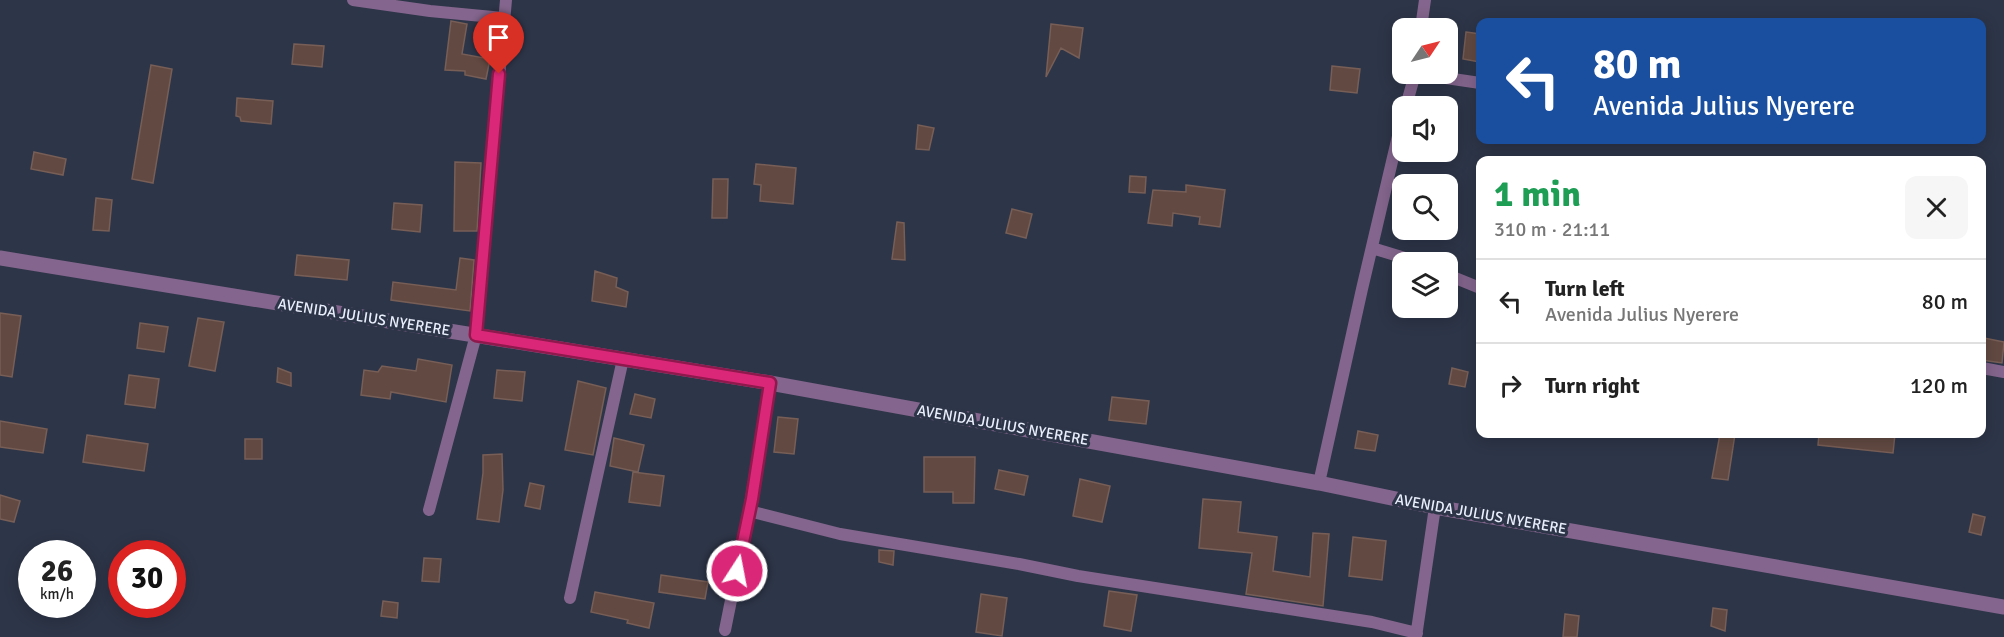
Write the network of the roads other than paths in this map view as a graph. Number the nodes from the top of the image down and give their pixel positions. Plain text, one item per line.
1 (353, 0) edge
2 (506, 0) edge
3 (1425, 0) edge
4 (503, 18) junction
5 (1422, 18) edge
6 (1458, 80) edge
7 (1476, 82) edge
8 (1392, 162) edge
9 (1372, 248) junction
10 (1392, 254) edge
11 (0, 258) edge
12 (1458, 279) edge
13 (1476, 286) edge
14 (476, 335) junction
15 (623, 359) junction
16 (1986, 369) edge
17 (2004, 372) edge
18 (770, 383) junction
19 (1319, 483) junction
20 (1435, 507) junction
21 (429, 510) dead end
22 (749, 511) junction
23 (570, 598) dead end
24 (2004, 607) edge
25 (725, 630) dead end
26 (1417, 635) edge

1 - 4 street
2 - 4 street
3 - 5 street
4 - 14 street
6 - 7 street
8 - 9 street
9 - 10 street
9 - 19 street
11 - 14 street, AVENIDA JULIUS NYERERE
12 - 13 street
14 - 15 street, AVENIDA JULIUS NYERERE
14 - 21 street
15 - 18 street, AVENIDA JULIUS NYERERE
15 - 23 street
16 - 17 street
18 - 19 street, AVENIDA JULIUS NYERERE
18 - 22 street
19 - 20 street, AVENIDA JULIUS NYERERE
20 - 24 street, AVENIDA JULIUS NYERERE
20 - 26 street
22 - 25 street
22 - 26 street

